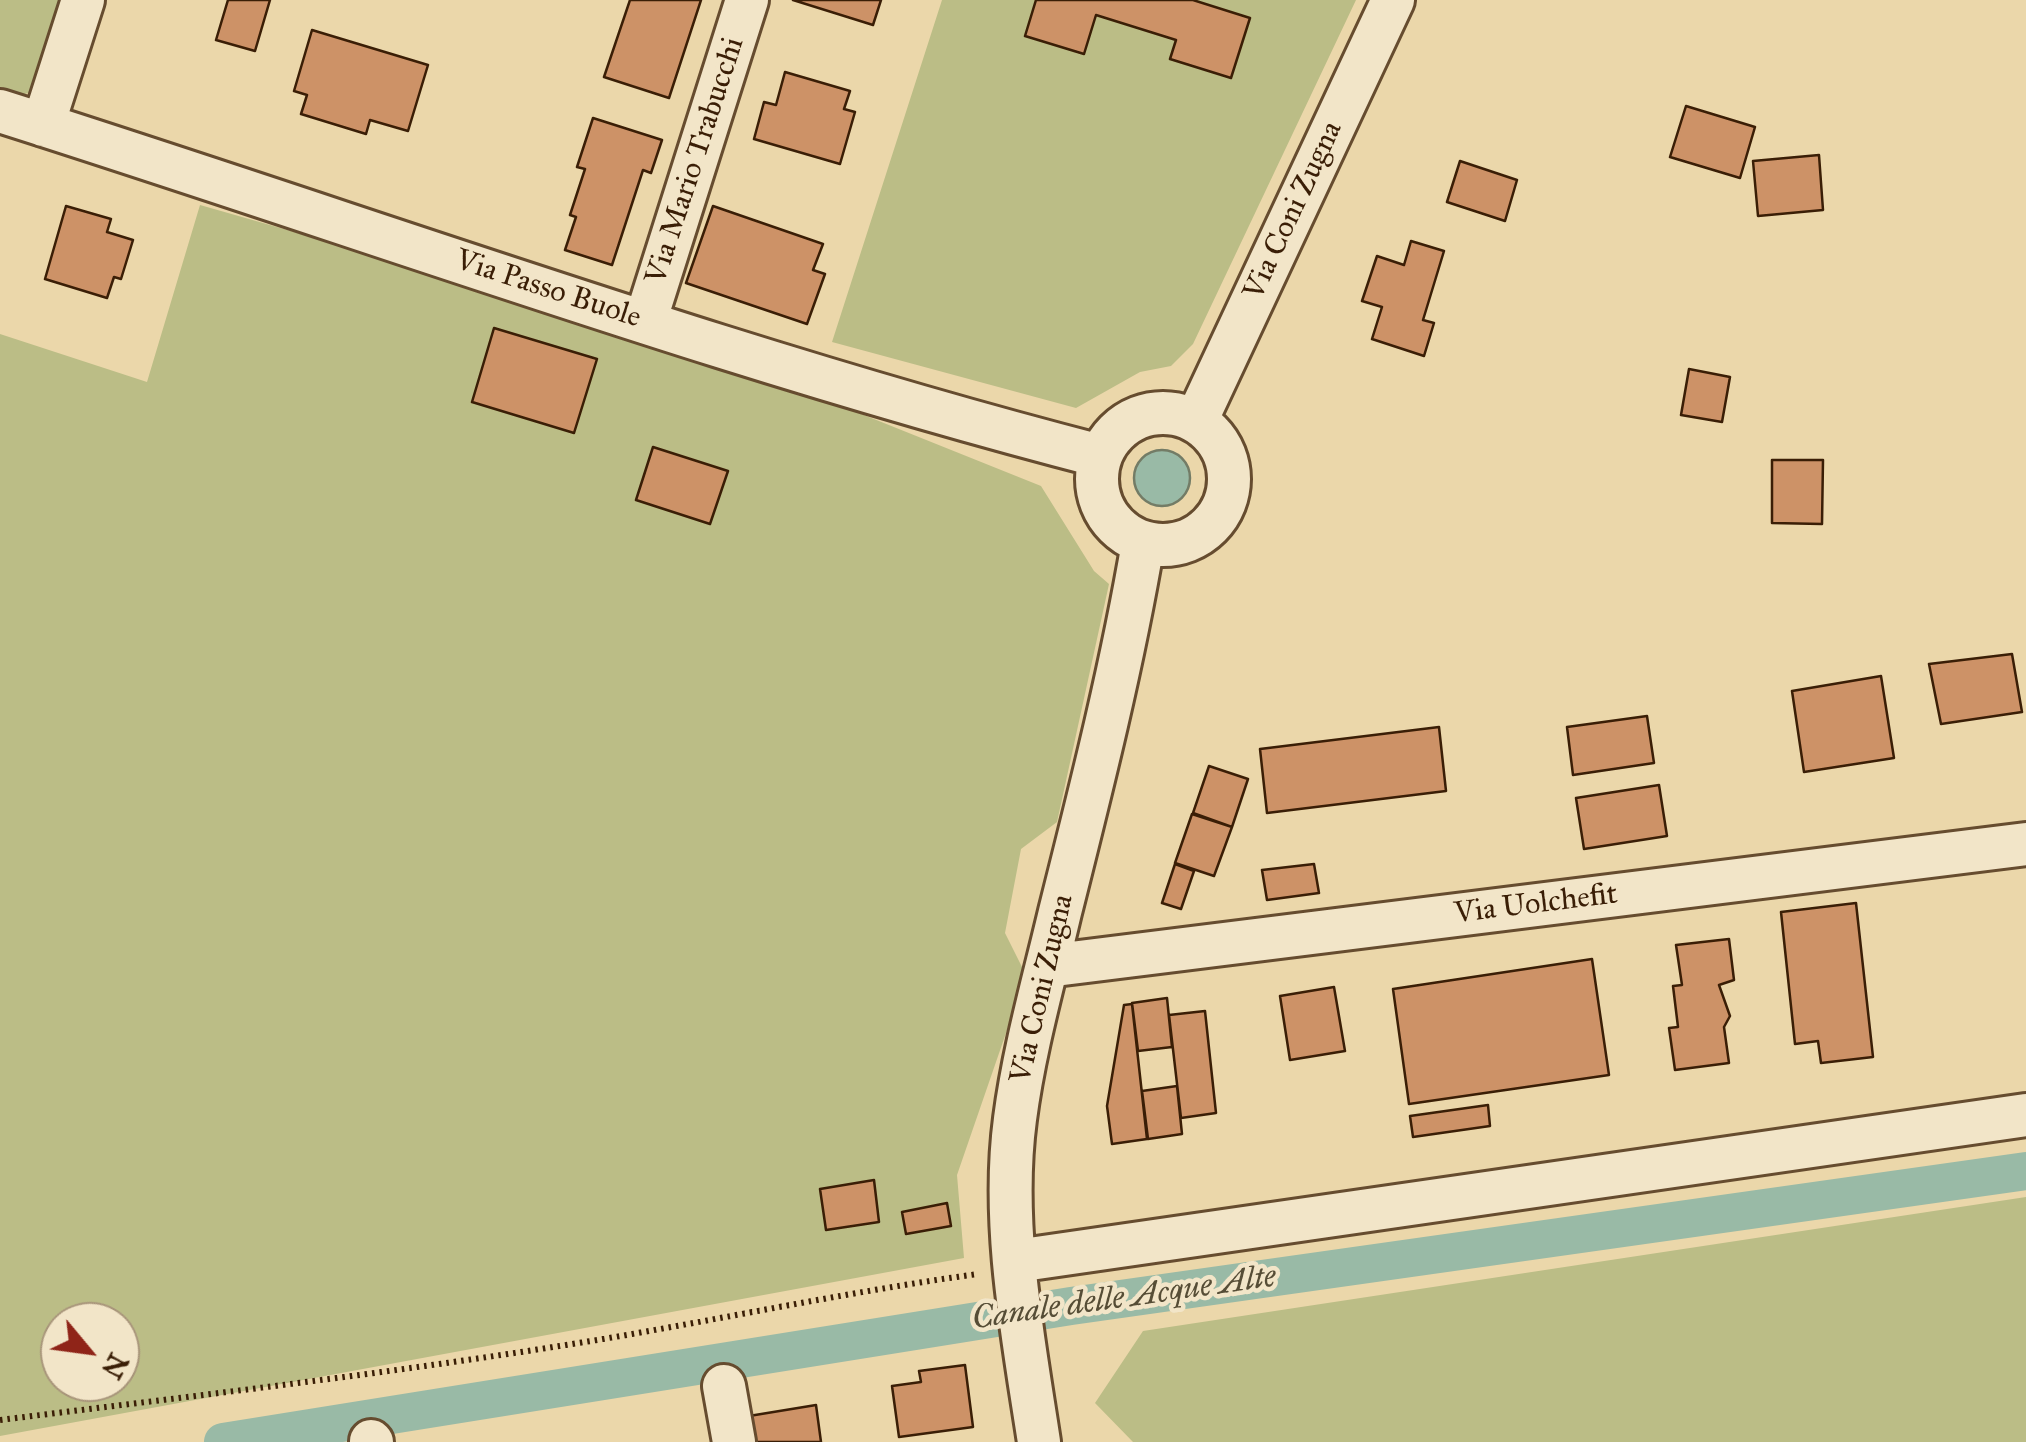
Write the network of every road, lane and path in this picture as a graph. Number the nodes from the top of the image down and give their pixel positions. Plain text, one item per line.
1 (83, 0) edge
2 (747, 0) edge
3 (1393, 0) edge
4 (0, 112) edge
5 (43, 125) junction
6 (645, 322) junction
7 (1196, 421) junction
8 (1100, 456) junction
9 (1143, 543) junction
10 (2026, 844) edge
11 (1047, 966) junction
12 (2026, 1115) edge
13 (1016, 1261) junction
14 (724, 1386) dead end
15 (0, 1420) edge
16 (734, 1442) edge
17 (1039, 1442) edge

1 - 5 street
2 - 6 street, Via Mario Trabucchi
3 - 7 street, Via Coni Zugna
4 - 5 street, Via Passo Buole
5 - 6 street, Via Passo Buole
6 - 8 street, Via Passo Buole
7 - 8 street
7 - 9 street
8 - 9 street
9 - 11 street, Via Coni Zugna
10 - 11 street, Via Uolchefit
11 - 13 street, Via Coni Zugna
12 - 13 street
13 - 15 path
13 - 17 street, Via Coni Zugna
14 - 16 street

